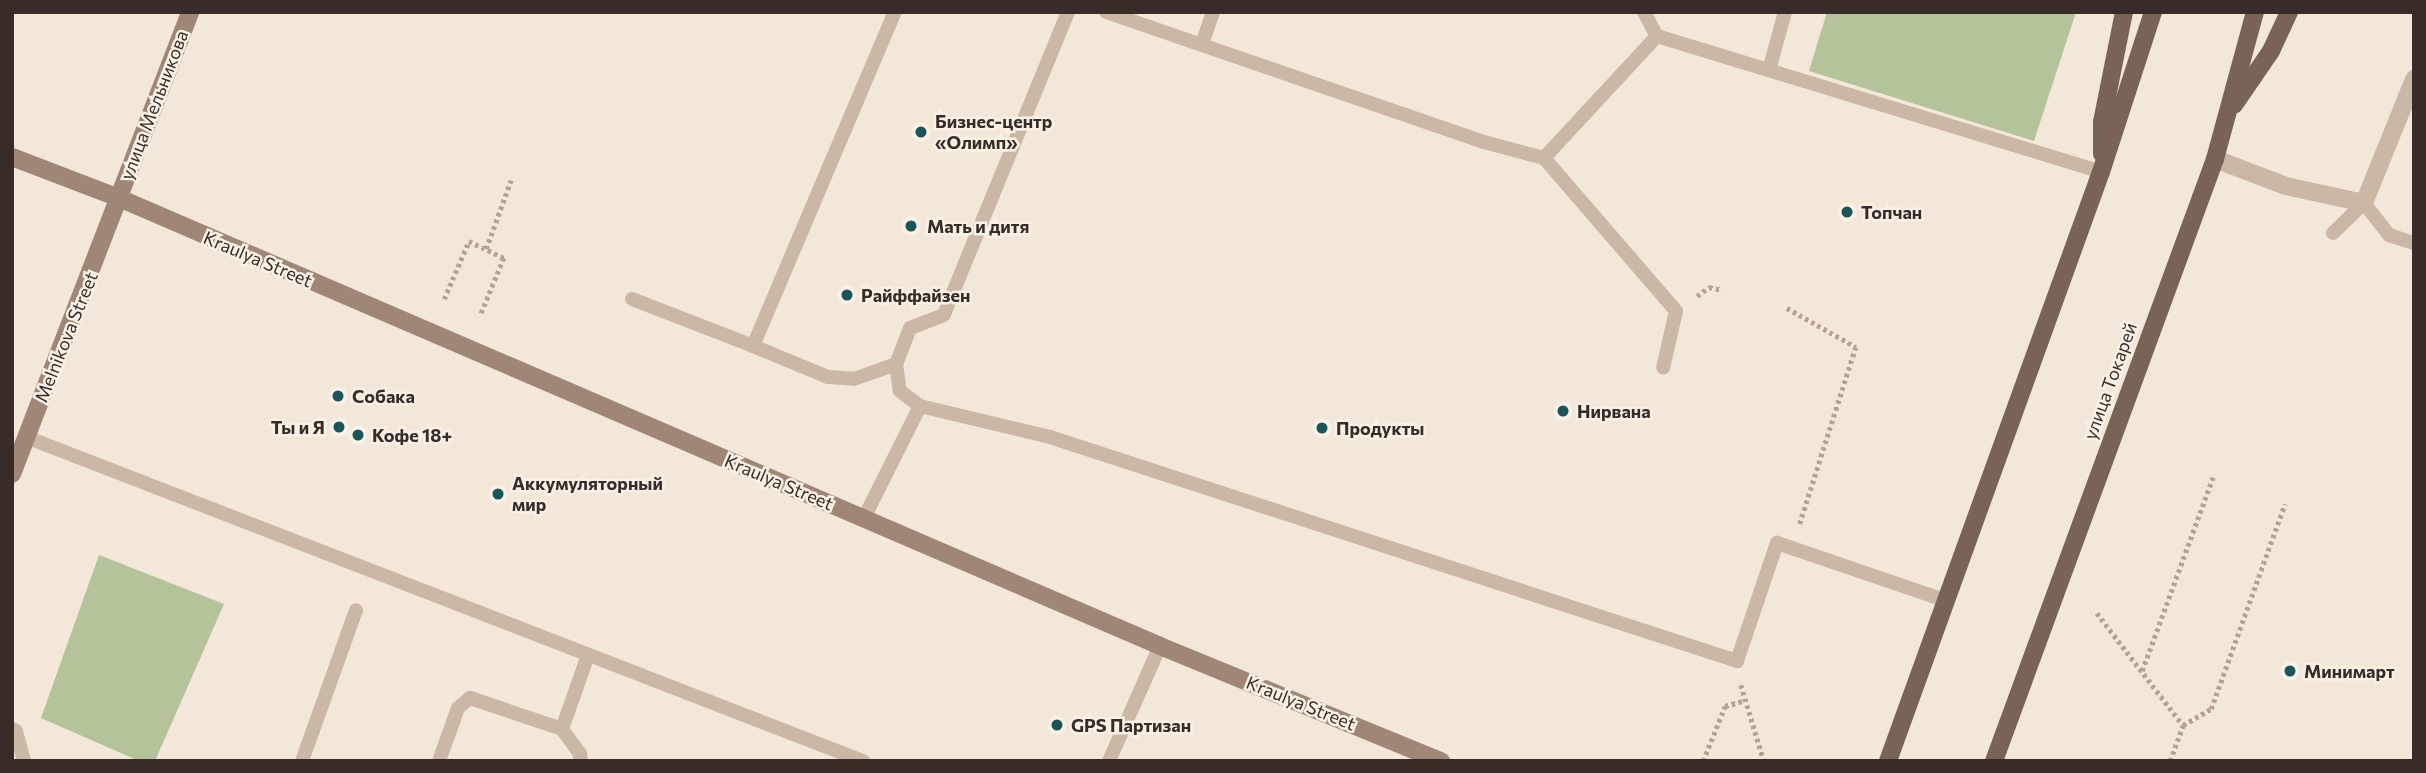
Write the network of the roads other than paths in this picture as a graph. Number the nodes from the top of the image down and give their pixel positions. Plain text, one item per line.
1 (190, 12) edge
2 (895, 12) edge
3 (1068, 12) edge
4 (1106, 12) edge
5 (1213, 12) edge
6 (1644, 12) edge
7 (1785, 12) edge
8 (2124, 12) edge
9 (2153, 12) edge
10 (2255, 12) edge
11 (2289, 12) edge
12 (1657, 36) junction
13 (1202, 44) junction
14 (1769, 70) junction
15 (2414, 79) edge
16 (2226, 116) junction
17 (12, 157) edge
18 (1544, 158) junction
19 (2215, 159) junction
20 (2101, 172) junction
21 (119, 198) junction
22 (2364, 203) junction
23 (2333, 233) dead end
24 (2414, 243) edge
25 (632, 299) dead end
26 (753, 346) junction
27 (896, 364) junction
28 (1663, 369) dead end
29 (920, 406) junction
30 (26, 437) junction
31 (12, 474) edge
32 (864, 518) junction
33 (1947, 601) junction
34 (356, 610) dead end
35 (1160, 646) junction
36 (588, 655) junction
37 (12, 729) edge
38 (562, 729) junction
39 (24, 761) edge
40 (302, 761) edge
41 (439, 761) edge
42 (581, 761) edge
43 (863, 761) edge
44 (1109, 761) edge
45 (1441, 761) edge
46 (1888, 761) edge
47 (1994, 761) edge

1 - 21 main road, улица Мельникова
2 - 26 lane
3 - 27 lane
4 - 13 lane
5 - 13 lane
6 - 12 lane
7 - 14 lane
8 - 20 main road
9 - 20 main road
10 - 16 main road, улица Токарей
11 - 16 main road
12 - 14 lane
12 - 18 lane
13 - 18 lane
14 - 20 lane
15 - 22 street
16 - 19 main road, улица Токарей
17 - 21 main road, Kraulya Street
18 - 28 lane
19 - 22 street
19 - 47 main road, улица Токарей
20 - 33 main road
21 - 30 main road, Melnikova Street
21 - 32 main road, Kraulya Street
22 - 23 lane
22 - 24 lane
25 - 26 lane
26 - 27 lane
27 - 29 lane
29 - 32 lane
29 - 33 lane
30 - 31 main road, Melnikova Street
30 - 36 lane
32 - 35 main road, Kraulya Street
33 - 46 main road
34 - 40 lane
35 - 44 lane
35 - 45 main road, Kraulya Street
36 - 38 lane
36 - 43 lane
37 - 39 lane
38 - 41 lane
38 - 42 lane

